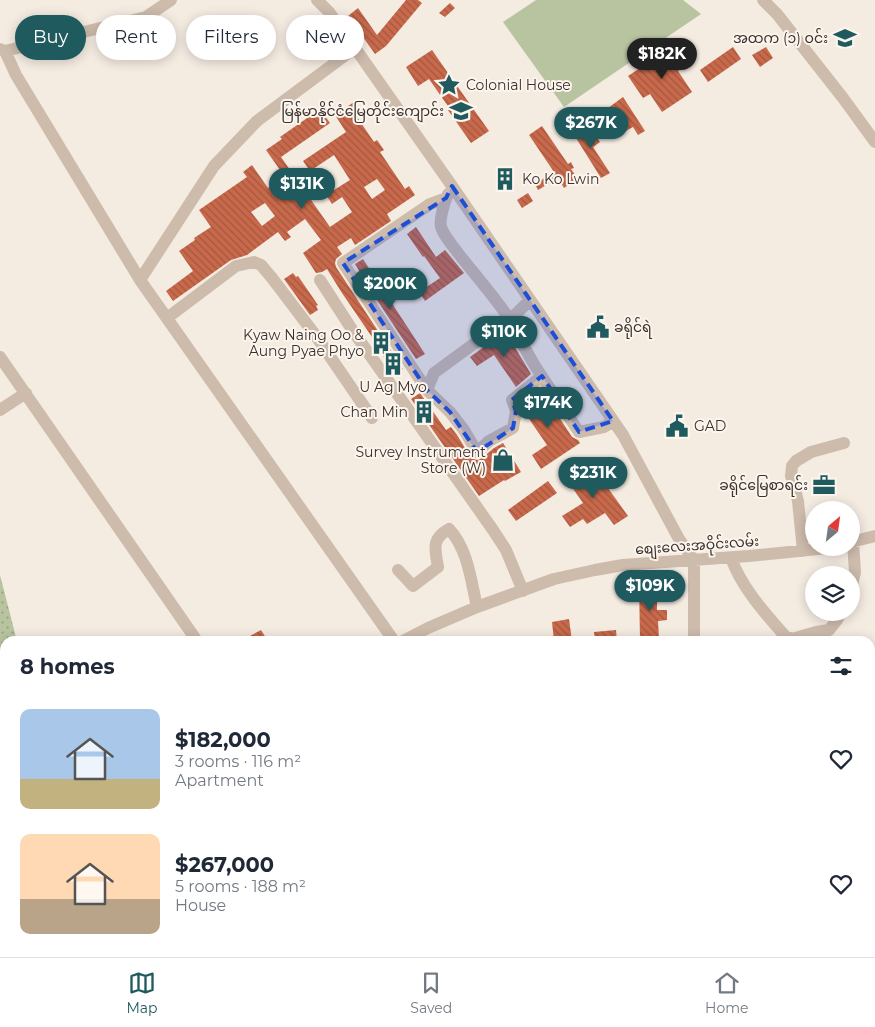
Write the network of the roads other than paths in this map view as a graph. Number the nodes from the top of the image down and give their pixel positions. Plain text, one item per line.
1 (171, 0) edge
2 (317, 0) edge
3 (336, 0) edge
4 (763, 0) edge
5 (330, 12) junction
6 (332, 15) edge
7 (2, 50) edge
8 (339, 60) edge
9 (363, 60) edge
10 (875, 142) edge
11 (452, 186) junction
12 (446, 198) junction
13 (140, 280) junction
14 (320, 280) dead end
15 (530, 300) junction
16 (167, 318) junction
17 (510, 320) junction
18 (0, 357) edge
19 (542, 376) junction
20 (427, 390) junction
21 (26, 393) junction
22 (0, 410) edge
23 (372, 418) dead end
24 (613, 421) junction
25 (844, 443) dead end
26 (875, 536) edge
27 (860, 540) edge
28 (803, 551) joint
29 (730, 558) junction
30 (694, 560) junction
31 (398, 570) dead end
32 (523, 591) junction
33 (477, 607) junction
34 (836, 621) edge
35 (195, 636) edge
36 (390, 636) edge
37 (413, 636) edge
38 (694, 636) edge
39 (785, 636) edge
40 (802, 636) edge

1 - 7 street
2 - 5 street
3 - 5 street
4 - 10 street
5 - 6 street
7 - 13 street
8 - 13 street
9 - 11 street
11 - 12 street
11 - 15 street
12 - 17 street
12 - 20 street
13 - 16 street
14 - 32 street
15 - 17 street
15 - 24 street
16 - 23 street
16 - 36 street
17 - 19 street
17 - 20 street
18 - 21 street
19 - 20 street
19 - 24 street
21 - 22 street
21 - 35 street
24 - 30 street
25 - 28 street
26 - 27 street
28 - 29 street, စျေးလေးအဝိုင်းလမ်း
29 - 30 street, စျေးလေးအဝိုင်းလမ်း
29 - 39 street
30 - 32 street, စျေးလေးအဝိုင်းလမ်း
30 - 38 street
31 - 33 street
32 - 33 street, စျေးလေးအဝိုင်းလမ်း
33 - 37 street, စျေးလေးအဝိုင်းလမ်း
34 - 40 street

